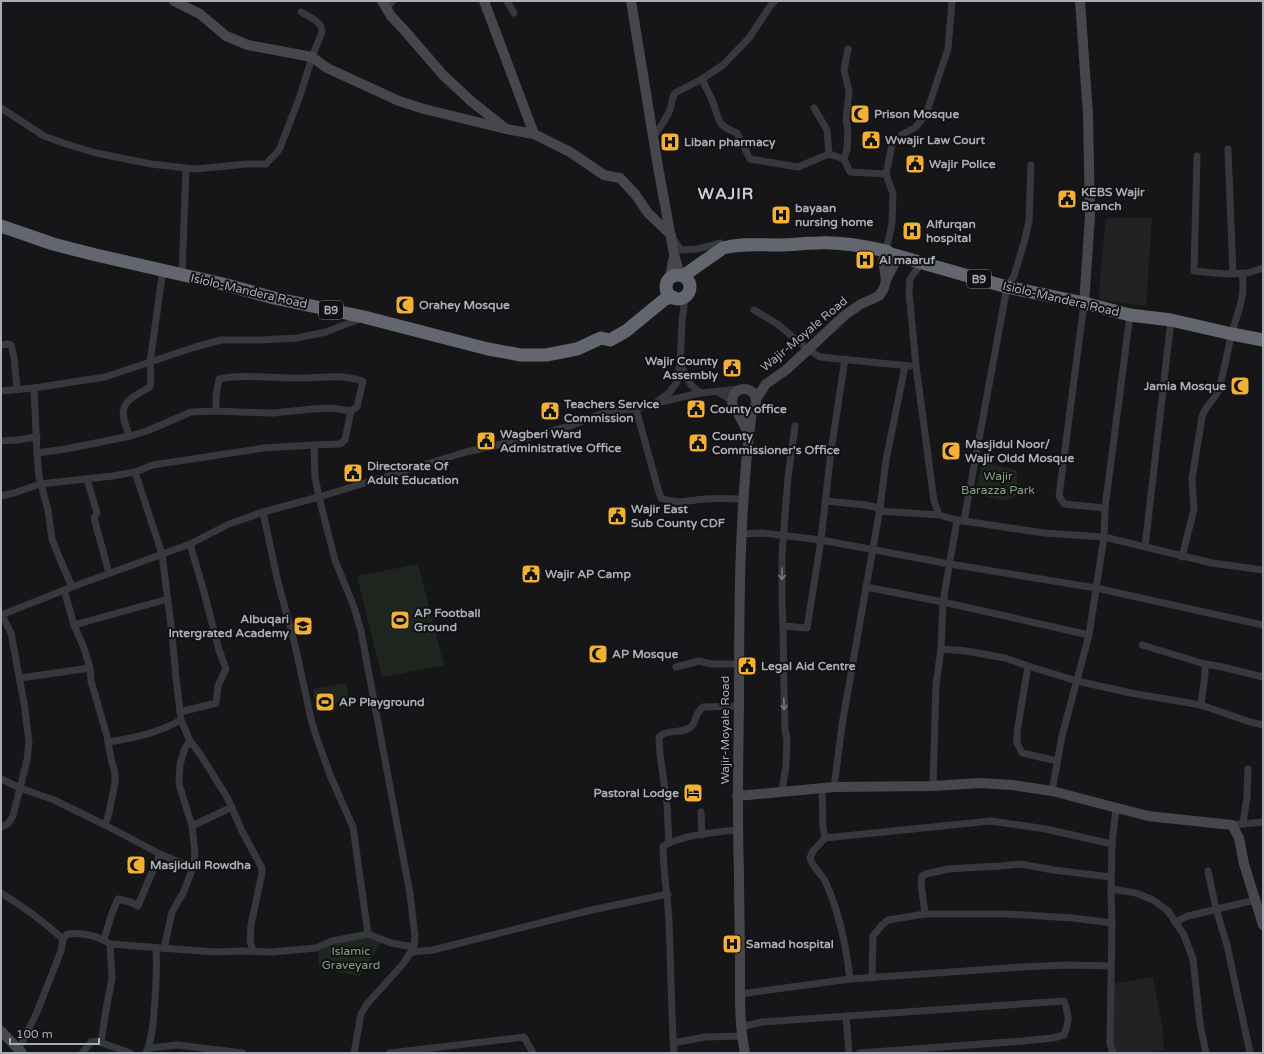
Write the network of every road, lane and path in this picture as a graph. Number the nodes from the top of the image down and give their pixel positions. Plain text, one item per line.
1 (174, 1) edge
2 (484, 1) edge
3 (506, 1) edge
4 (631, 1) edge
5 (768, 1) edge
6 (775, 1) edge
7 (952, 1) edge
8 (1080, 1) edge
9 (387, 3) edge
10 (768, 10) junction
11 (301, 12) dead end
12 (514, 13) dead end
13 (848, 49) dead end
14 (312, 57) junction
15 (702, 79) junction
16 (2, 108) edge
17 (814, 108) dead end
18 (506, 129) junction
19 (534, 134) junction
20 (654, 137) junction
21 (1228, 149) dead end
22 (829, 154) junction
23 (1197, 156) dead end
24 (844, 158) junction
25 (1031, 165) dead end
26 (186, 169) junction
27 (886, 174) junction
28 (1, 226) edge
29 (671, 235) junction
30 (723, 248) junction
31 (886, 251) junction
32 (899, 256) junction
33 (922, 262) junction
34 (1263, 268) edge
35 (163, 270) junction
36 (1242, 273) junction
37 (182, 274) junction
38 (1233, 274) junction
39 (886, 280) junction
40 (678, 287) junction
41 (1007, 287) junction
42 (1084, 303) junction
43 (754, 310) dead end
44 (1130, 315) junction
45 (364, 317) junction
46 (1171, 320) junction
47 (1232, 334) junction
48 (1263, 340) edge
49 (1, 346) edge
50 (808, 350) junction
51 (844, 359) junction
52 (150, 362) junction
53 (680, 363) junction
54 (905, 366) junction
55 (916, 366) junction
56 (766, 384) junction
57 (34, 388) junction
58 (17, 389) junction
59 (743, 389) junction
60 (1, 391) edge
61 (718, 392) junction
62 (700, 393) junction
63 (731, 400) junction
64 (756, 400) junction
65 (656, 403) junction
66 (636, 408) junction
67 (216, 410) junction
68 (736, 410) junction
69 (752, 410) junction
70 (351, 411) junction
71 (795, 426) dead end
72 (749, 434) junction
73 (130, 436) junction
74 (37, 437) junction
75 (1, 441) edge
76 (314, 445) junction
77 (36, 453) junction
78 (135, 472) junction
79 (87, 479) junction
80 (40, 484) junction
81 (1, 496) edge
82 (319, 497) junction
83 (743, 499) junction
84 (826, 501) junction
85 (1105, 508) junction
86 (880, 510) junction
87 (263, 512) junction
88 (939, 516) junction
89 (960, 520) junction
90 (741, 534) junction
91 (784, 536) junction
92 (1104, 537) junction
93 (821, 540) junction
94 (190, 544) junction
95 (1144, 547) junction
96 (872, 550) junction
97 (162, 554) junction
98 (1182, 557) junction
99 (950, 564) junction
100 (1263, 570) edge
101 (109, 573) junction
102 (866, 586) junction
103 (72, 587) junction
104 (1096, 588) junction
105 (64, 590) junction
106 (168, 599) junction
107 (943, 602) junction
108 (2, 615) edge
109 (74, 625) junction
110 (1263, 625) edge
111 (784, 626) junction
112 (1089, 635) junction
113 (1142, 645) dead end
114 (941, 648) junction
115 (738, 664) junction
116 (1205, 664) junction
117 (1028, 666) junction
118 (676, 667) dead end
119 (90, 668) junction
120 (1263, 677) edge
121 (20, 678) junction
122 (1077, 681) junction
123 (1201, 705) junction
124 (738, 706) junction
125 (180, 712) junction
126 (181, 720) junction
127 (1263, 725) edge
128 (190, 741) junction
129 (108, 742) junction
130 (1058, 761) junction
131 (1248, 769) dead end
132 (1, 780) edge
133 (933, 786) junction
134 (834, 787) junction
135 (20, 788) junction
136 (822, 789) junction
137 (782, 791) junction
138 (1052, 791) junction
139 (737, 796) junction
140 (232, 807) junction
141 (1116, 808) junction
142 (701, 812) dead end
143 (1263, 822) edge
144 (1244, 823) junction
145 (105, 825) junction
146 (1232, 825) junction
147 (192, 826) junction
148 (1, 827) edge
149 (738, 830) junction
150 (702, 835) junction
151 (826, 838) junction
152 (669, 843) junction
153 (1112, 844) junction
154 (160, 854) junction
155 (193, 868) junction
156 (1208, 871) dead end
157 (1111, 877) junction
158 (1111, 889) junction
159 (1, 893) edge
160 (668, 894) junction
161 (1255, 900) junction
162 (1216, 909) junction
163 (925, 914) junction
164 (1175, 922) junction
165 (1112, 923) junction
166 (1263, 925) edge
167 (368, 934) junction
168 (63, 939) junction
169 (104, 939) junction
170 (110, 944) junction
171 (156, 949) junction
172 (164, 949) junction
173 (413, 950) junction
174 (254, 951) junction
175 (1111, 966) junction
176 (872, 978) junction
177 (850, 979) junction
178 (740, 994) junction
179 (846, 1016) junction
180 (1, 1031) edge
181 (741, 1032) junction
182 (102, 1042) junction
183 (673, 1043) junction
184 (148, 1050) edge
185 (20, 1051) edge
186 (82, 1053) edge
187 (130, 1053) edge
188 (243, 1053) edge
189 (354, 1053) edge
190 (390, 1053) edge
191 (533, 1053) edge
192 (674, 1053) edge
193 (745, 1053) edge
194 (849, 1053) edge
195 (860, 1053) edge
196 (1113, 1053) edge
197 (1206, 1053) edge
198 (1250, 1053) edge

1 - 14 street
2 - 19 street
3 - 12 street
4 - 20 street
5 - 10 street
6 - 10 street
7 - 27 street
8 - 42 street
9 - 18 street
10 - 15 street
11 - 14 street
13 - 24 street
14 - 18 street
14 - 26 street
15 - 20 street
15 - 22 street
16 - 26 street
17 - 22 street
18 - 19 street
19 - 29 street
20 - 29 street
21 - 38 street
22 - 24 street
23 - 38 street
24 - 27 street
25 - 41 street
26 - 37 street
27 - 31 street
28 - 35 highway, Isiolo-Mandera Road / B9
29 - 30 street
29 - 40 street
30 - 31 highway, Isiolo-Mandera Road / B9
30 - 40 highway, Isiolo-Mandera Road / B9
31 - 32 highway, Isiolo-Mandera Road / B9
31 - 39 street
32 - 33 highway, Isiolo-Mandera Road / B9
32 - 39 street, Wajir-Moyale Road
33 - 41 highway, Isiolo-Mandera Road / B9
33 - 55 street
34 - 36 street
35 - 37 highway, Isiolo-Mandera Road / B9
35 - 52 street
36 - 38 street
36 - 47 street
37 - 45 highway, Isiolo-Mandera Road / B9
39 - 50 street, Wajir-Moyale Road
40 - 45 highway, Isiolo-Mandera Road / B9
40 - 53 street
41 - 42 highway, Isiolo-Mandera Road / B9
41 - 89 street
42 - 44 highway, Isiolo-Mandera Road / B9
42 - 85 street
43 - 50 street
44 - 46 highway, Isiolo-Mandera Road / B9
44 - 85 street
45 - 52 street
46 - 47 highway, Isiolo-Mandera Road / B9
46 - 95 street
47 - 48 highway, Isiolo-Mandera Road / B9
47 - 98 street
49 - 58 street
50 - 51 street
50 - 56 street, Wajir-Moyale Road
51 - 54 street
51 - 84 street
52 - 57 street
52 - 73 street
53 - 62 street
53 - 65 street
54 - 55 street
54 - 86 street
55 - 88 street
56 - 59 street
56 - 64 street, Wajir-Moyale Road
57 - 58 street
57 - 74 street
58 - 60 street
59 - 61 street
59 - 63 street
59 - 64 street
61 - 62 street
61 - 63 street
62 - 65 street
63 - 68 street
64 - 69 street
65 - 66 street
66 - 82 street
66 - 83 street
67 - 70 street
67 - 70 street
67 - 73 street
68 - 69 street
68 - 72 street
69 - 72 street, Wajir-Moyale Road
70 - 76 street
71 - 91 street
72 - 83 street, Wajir-Moyale Road
73 - 77 street
74 - 75 street
74 - 77 street
76 - 78 street
76 - 82 street
77 - 80 street
78 - 79 street
78 - 97 street
79 - 80 street
79 - 101 street
80 - 81 street
80 - 103 street
82 - 87 street
82 - 173 street
83 - 90 street, Wajir-Moyale Road
84 - 86 street
84 - 93 street
85 - 92 street
86 - 88 street
86 - 96 street
87 - 94 street
87 - 167 street
88 - 89 street
89 - 92 street
89 - 99 street
90 - 91 street
90 - 115 street, Wajir-Moyale Road
91 - 93 street
91 -> 111 street
92 - 95 street
92 - 104 street
93 - 96 street
93 - 111 street
94 - 97 street
94 - 125 street
95 - 98 street
96 - 99 street
96 - 102 street
97 - 101 street
97 - 106 street
98 - 100 street
99 - 104 street
99 - 107 street
101 - 103 street
102 - 107 street
102 - 134 street
103 - 105 street
104 - 110 street
104 - 112 street
105 - 108 street
105 - 109 street
106 - 109 street
106 - 125 street
107 - 112 street
107 - 114 street
108 - 121 street
109 - 119 street
111 -> 137 street
112 - 122 street
113 - 116 street
114 - 117 street
114 - 133 street
115 - 118 street
115 - 124 street, Wajir-Moyale Road
116 - 120 street
116 - 123 street
117 - 122 street
117 - 130 street
119 - 121 street
119 - 129 street
121 - 135 street
122 - 123 street
122 - 130 street
123 - 127 street
124 - 139 street, Wajir-Moyale Road
124 - 152 street
125 - 126 street
126 - 128 street
126 - 129 street
128 - 140 street
128 - 147 street
129 - 145 street
130 - 138 street
131 - 144 street
132 - 135 street
133 - 134 street
133 - 138 street
134 - 136 street
135 - 145 street
135 - 148 street
136 - 137 street
136 - 151 street
137 - 139 street
138 - 141 street
139 - 149 street, Wajir-Moyale Road
140 - 147 street
140 - 174 street
141 - 146 street
141 - 153 street
142 - 150 street
143 - 144 street
144 - 146 street
145 - 154 street
146 - 161 street
147 - 155 street
149 - 150 street
149 - 178 street, Wajir-Moyale Road
150 - 152 street
151 - 153 street
151 - 177 street
152 - 160 street
153 - 157 street
154 - 155 street
154 - 169 street
155 - 172 street
156 - 162 street
157 - 158 street
157 - 163 street
158 - 164 street
158 - 165 street
159 - 168 street
160 - 173 street
160 - 183 street
161 - 162 street
161 - 166 street
162 - 164 street
162 - 198 street
163 - 165 street
163 - 176 street
164 - 197 street
165 - 175 street
167 - 173 street
167 - 174 street
168 - 169 street
168 - 185 street
169 - 170 street
170 - 171 street
170 - 182 street
171 - 172 street
171 - 184 street
172 - 174 street
173 - 189 street
175 - 176 street
175 - 196 street
176 - 177 street
177 - 178 street
178 - 181 street, Wajir-Moyale Road
179 - 181 street
179 - 194 street
179 - 195 street
180 - 185 street
181 - 183 street
181 - 193 street, Wajir-Moyale Road
182 - 186 street
182 - 187 street
183 - 192 street
184 - 188 street
190 - 191 street

